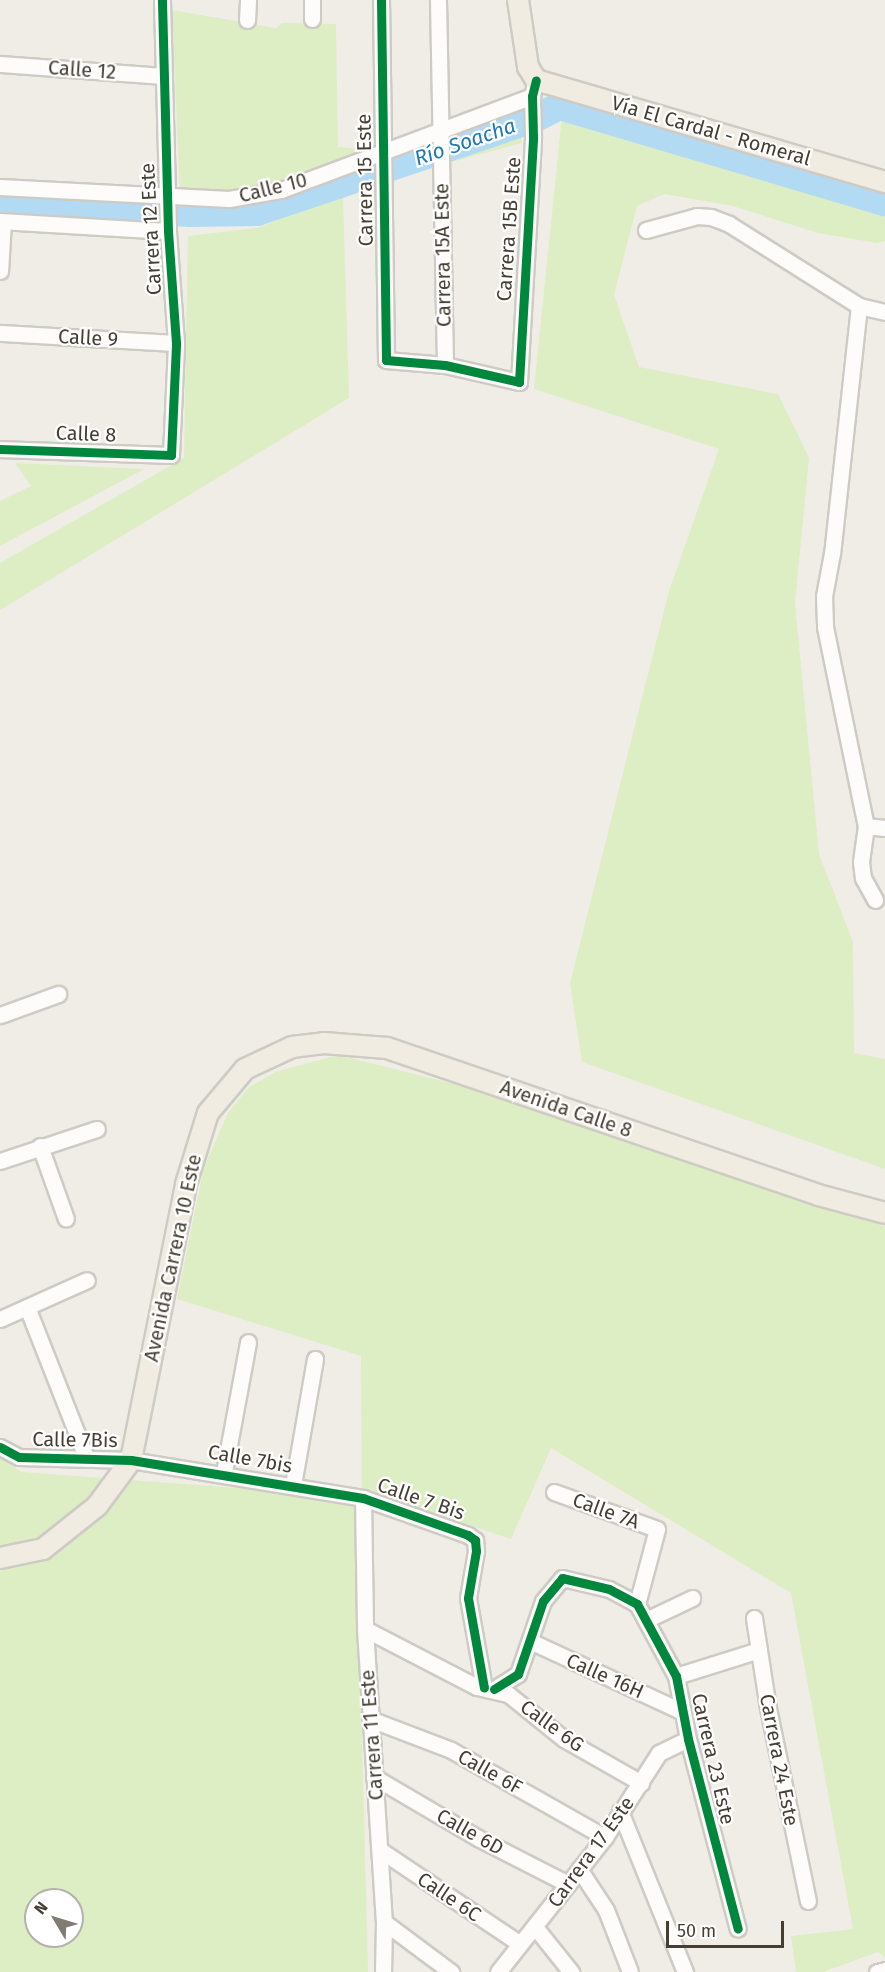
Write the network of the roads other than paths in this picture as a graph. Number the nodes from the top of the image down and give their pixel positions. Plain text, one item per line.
1 (162, 0) edge
2 (248, 0) edge
3 (312, 0) edge
4 (381, 0) edge
5 (438, 0) edge
6 (518, 0) edge
7 (312, 19) dead end
8 (247, 20) dead end
9 (0, 64) edge
10 (164, 76) junction
11 (534, 95) junction
12 (440, 137) junction
13 (383, 157) junction
14 (885, 182) edge
15 (0, 187) edge
16 (167, 200) junction
17 (2, 221) edge
18 (168, 227) junction
19 (646, 230) dead end
20 (0, 271) edge
21 (859, 306) junction
22 (885, 312) edge
23 (0, 333) edge
24 (176, 343) junction
25 (445, 365) junction
26 (0, 449) edge
27 (171, 455) joint
28 (866, 826) junction
29 (885, 828) edge
30 (875, 900) dead end
31 (58, 994) dead end
32 (0, 1015) edge
33 (245, 1069) joint
34 (97, 1129) dead end
35 (40, 1146) junction
36 (0, 1161) edge
37 (885, 1214) edge
38 (66, 1219) dead end
39 (87, 1280) dead end
40 (27, 1307) junction
41 (0, 1319) edge
42 (248, 1342) dead end
43 (315, 1359) dead end
44 (0, 1447) edge
45 (87, 1459) junction
46 (131, 1460) junction
47 (224, 1472) junction
48 (293, 1485) junction
49 (554, 1492) dead end
50 (363, 1498) junction
51 (0, 1558) edge
52 (692, 1598) dead end
53 (637, 1604) junction
54 (754, 1618) dead end
55 (648, 1619) junction
56 (365, 1629) junction
57 (530, 1641) junction
58 (759, 1650) junction
59 (676, 1676) junction
60 (489, 1688) junction
61 (681, 1711) junction
62 (370, 1719) junction
63 (688, 1739) junction
64 (374, 1777) junction
65 (641, 1783) junction
66 (620, 1811) junction
67 (605, 1837) junction
68 (380, 1850) junction
69 (579, 1869) junction
70 (568, 1884) junction
71 (808, 1900) dead end
72 (384, 1922) junction
73 (536, 1928) junction
74 (738, 1929) dead end
75 (519, 1943) junction
76 (885, 1970) edge
77 (383, 1972) edge
78 (451, 1972) edge
79 (498, 1972) edge
80 (570, 1972) edge
81 (630, 1972) edge
82 (685, 1972) edge
83 (877, 1972) edge

1 - 10 street, Carrera 12 Este
2 - 8 street
3 - 7 street
4 - 13 street, Carrera 15 Este
5 - 12 street, Carrera 15A Este
6 - 11 main road, Carrera 15B Este
9 - 10 street, Calle 12
10 - 16 street, Carrera 12 Este
11 - 12 street, Calle 10
11 - 14 main road, Vía El Cardal - Romeral
11 - 25 street, Carrera 15B Este
12 - 13 street, Calle 10
12 - 25 street, Carrera 15A Este
13 - 16 street, Calle 10
13 - 25 street, Carrera 15 Este
15 - 16 street, Calle 10
16 - 18 street, Carrera 12 Este
17 - 18 street
17 - 20 street
18 - 24 street, Carrera 12 Este
19 - 21 street
21 - 22 street
21 - 28 street
23 - 24 street, Calle 9
24 - 27 street, Carrera 12 Este
26 - 27 street, Calle 8
28 - 29 street
28 - 30 street
31 - 32 street
33 - 37 main road, Avenida Calle 8
33 - 46 main road, Avenida Carrera 10 Este
34 - 35 street
35 - 36 street
35 - 38 street
39 - 40 street
40 - 41 street
40 - 45 street
42 - 47 street
43 - 48 street
44 - 45 street, Calle 7Bis
45 - 46 street, Calle 7Bis
46 - 47 street, Calle 7bis
46 - 51 main road
47 - 48 street, Calle 7bis
48 - 50 street, Calle 7bis
49 - 53 street, Calle 7A
50 - 56 street, Carrera 11 Este
50 - 60 street, Calle 7 Bis
52 - 55 street
53 - 55 street, Carrera 23 Este
53 - 57 street
54 - 58 street, Carrera 24 Este
55 - 59 street, Carrera 23 Este
56 - 60 street, Calle 6G
56 - 62 street, Carrera 11 Este
57 - 60 street
57 - 61 street, Calle 16H
58 - 59 street
58 - 71 street, Carrera 24 Este
59 - 61 street, Carrera 23 Este
60 - 65 street, Calle 6G
61 - 63 street, Carrera 23 Este
62 - 64 street, Carrera 11 Este
62 - 67 street, Calle 6F
63 - 65 street, Carrera 17 Este
63 - 74 street, Carrera 23 Este
64 - 68 street, Carrera 11 Este
64 - 70 street, Calle 6D
65 - 66 street, Carrera 17 Este
66 - 67 street, Carrera 17 Este
66 - 82 street
67 - 69 street, Carrera 17 Este
68 - 72 street, Carrera 11 Este
68 - 75 street, Calle 6C
69 - 70 street, Carrera 17 Este
69 - 81 street
70 - 73 street, Carrera 17 Este
72 - 77 street, Carrera 11 Este
72 - 78 street
73 - 75 street, Carrera 17 Este
73 - 80 street
75 - 79 street, Carrera 17 Este
76 - 83 street

